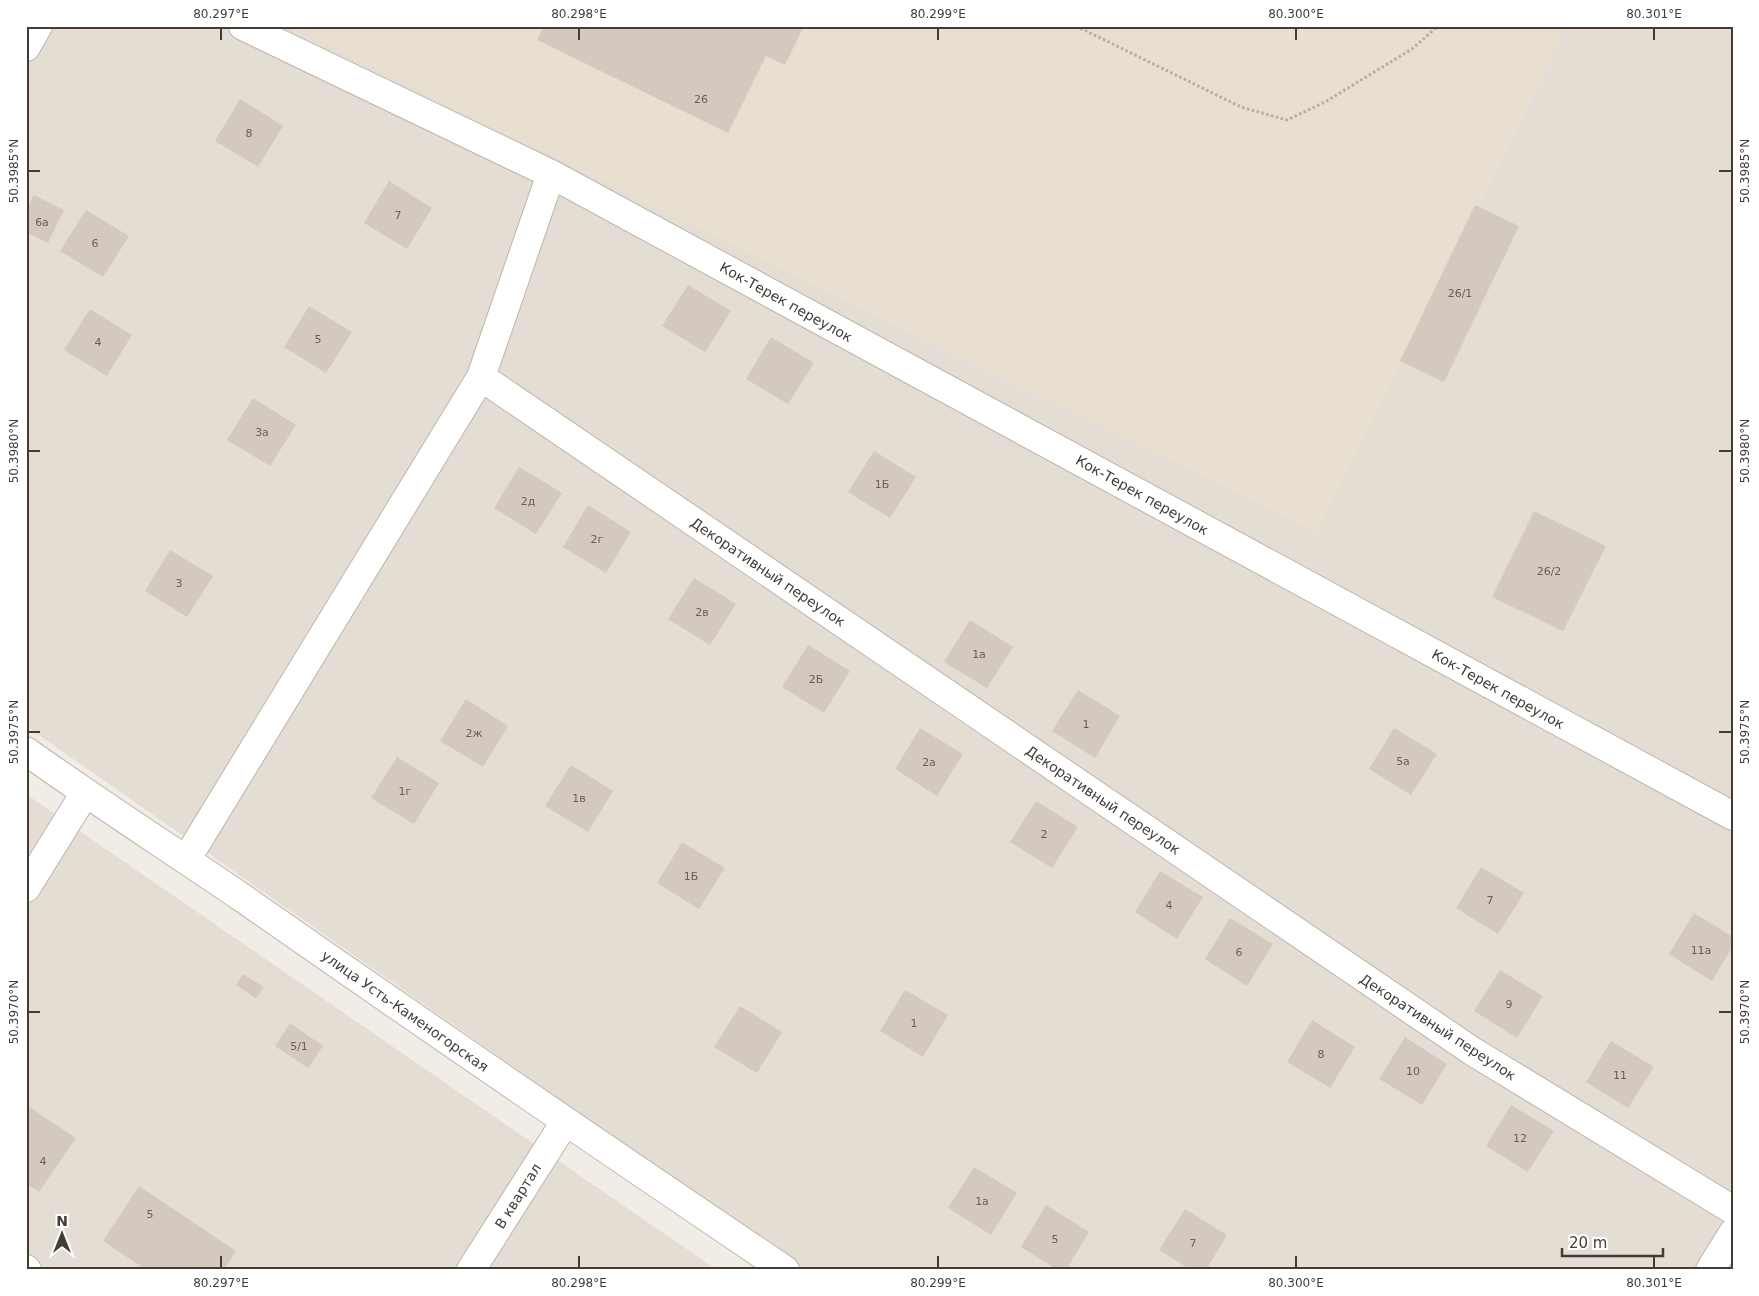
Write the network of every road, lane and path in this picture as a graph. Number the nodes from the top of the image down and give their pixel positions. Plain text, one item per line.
1 (38, 26) edge
2 (242, 26) edge
3 (1076, 26) edge
4 (1438, 26) edge
5 (26, 47) edge
6 (551, 174) junction
7 (481, 377) junction
8 (26, 751) edge
9 (85, 793) junction
10 (1733, 816) edge
11 (186, 860) junction
12 (26, 888) edge
13 (565, 1122) junction
14 (1733, 1210) edge
15 (1733, 1233) edge
16 (471, 1270) edge
17 (785, 1270) edge
18 (1710, 1270) edge

1 - 5 street
2 - 6 street, Кок-Терек переулок
3 - 4 path
6 - 7 street
6 - 10 street, Кок-Терек переулок
7 - 11 street
7 - 14 street, Декоративный переулок
8 - 9 street, улица Усть-Каменогорская
9 - 11 street, улица Усть-Каменогорская
9 - 12 street
11 - 13 street, улица Усть-Каменогорская
13 - 16 street, В квартал
13 - 17 street, улица Усть-Каменогорская
15 - 18 street

